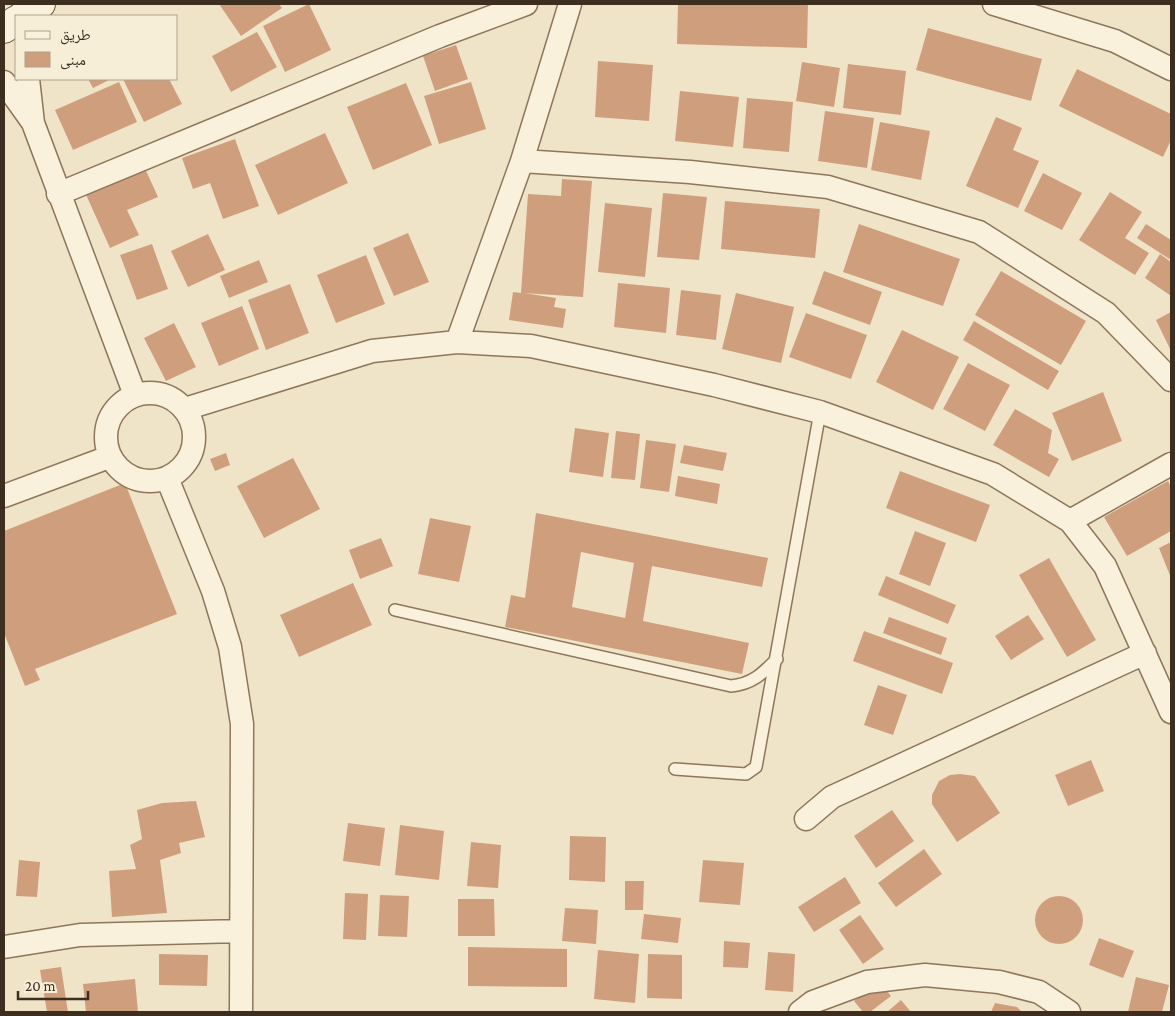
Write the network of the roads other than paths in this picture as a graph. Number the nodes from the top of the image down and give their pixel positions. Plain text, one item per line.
1 (41, 4) edge
2 (526, 4) edge
3 (570, 4) edge
4 (994, 4) edge
5 (23, 15) edge
6 (15, 21) edge
7 (4, 29) edge
8 (1171, 69) edge
9 (28, 80) edge
10 (4, 82) edge
11 (33, 123) junction
12 (522, 161) junction
13 (58, 194) junction
14 (457, 342) junction
15 (1171, 380) edge
16 (135, 395) junction
17 (185, 409) junction
18 (820, 412) junction
19 (109, 457) junction
20 (1171, 464) edge
21 (167, 478) junction
22 (4, 496) edge
23 (1070, 521) junction
24 (395, 610) dead end
25 (1145, 653) junction
26 (777, 659) junction
27 (1171, 712) edge
28 (675, 769) dead end
29 (806, 819) dead end
30 (241, 932) junction
31 (4, 947) edge
32 (241, 1012) edge
33 (800, 1012) edge
34 (1069, 1012) edge

1 - 5 street
2 - 13 street
3 - 12 street
4 - 8 street
6 - 7 street
9 - 11 street
10 - 11 street
11 - 13 street
12 - 14 street
12 - 15 street
13 - 16 street
14 - 17 street
14 - 18 street
16 - 17 street
16 - 19 street
17 - 21 street
18 - 23 street
18 - 26 lane
19 - 21 street
19 - 22 street
20 - 23 street
21 - 30 street
23 - 25 street
24 - 26 lane
25 - 27 street
25 - 29 street
26 - 28 lane
30 - 31 street
30 - 32 street
33 - 34 street

